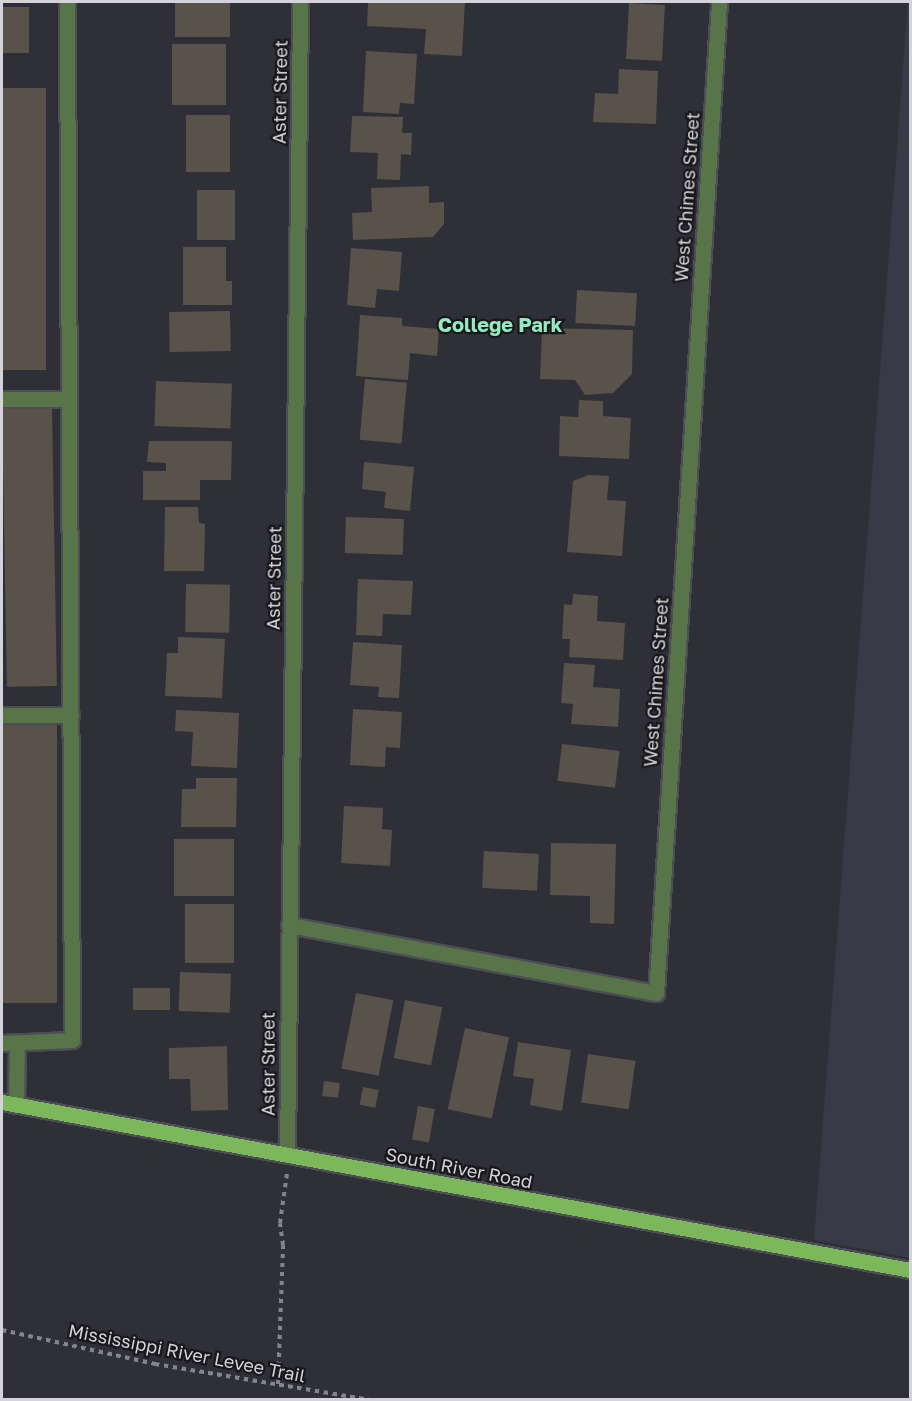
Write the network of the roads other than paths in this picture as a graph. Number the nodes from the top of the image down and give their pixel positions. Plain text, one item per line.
1 (67, 2) edge
2 (300, 2) edge
3 (719, 2) edge
4 (2, 399) edge
5 (69, 399) junction
6 (2, 715) edge
7 (71, 715) junction
8 (289, 925) junction
9 (9, 1043) edge
10 (9, 1103) edge
11 (287, 1155) junction
12 (910, 1270) edge

1 - 5 street
2 - 8 street, Aster Street
3 - 8 street, West Chimes Street
4 - 5 street
5 - 7 street
6 - 7 street
7 - 9 street
8 - 11 street, Aster Street
9 - 10 street
10 - 11 main road, South River Road
11 - 12 main road, South River Road

